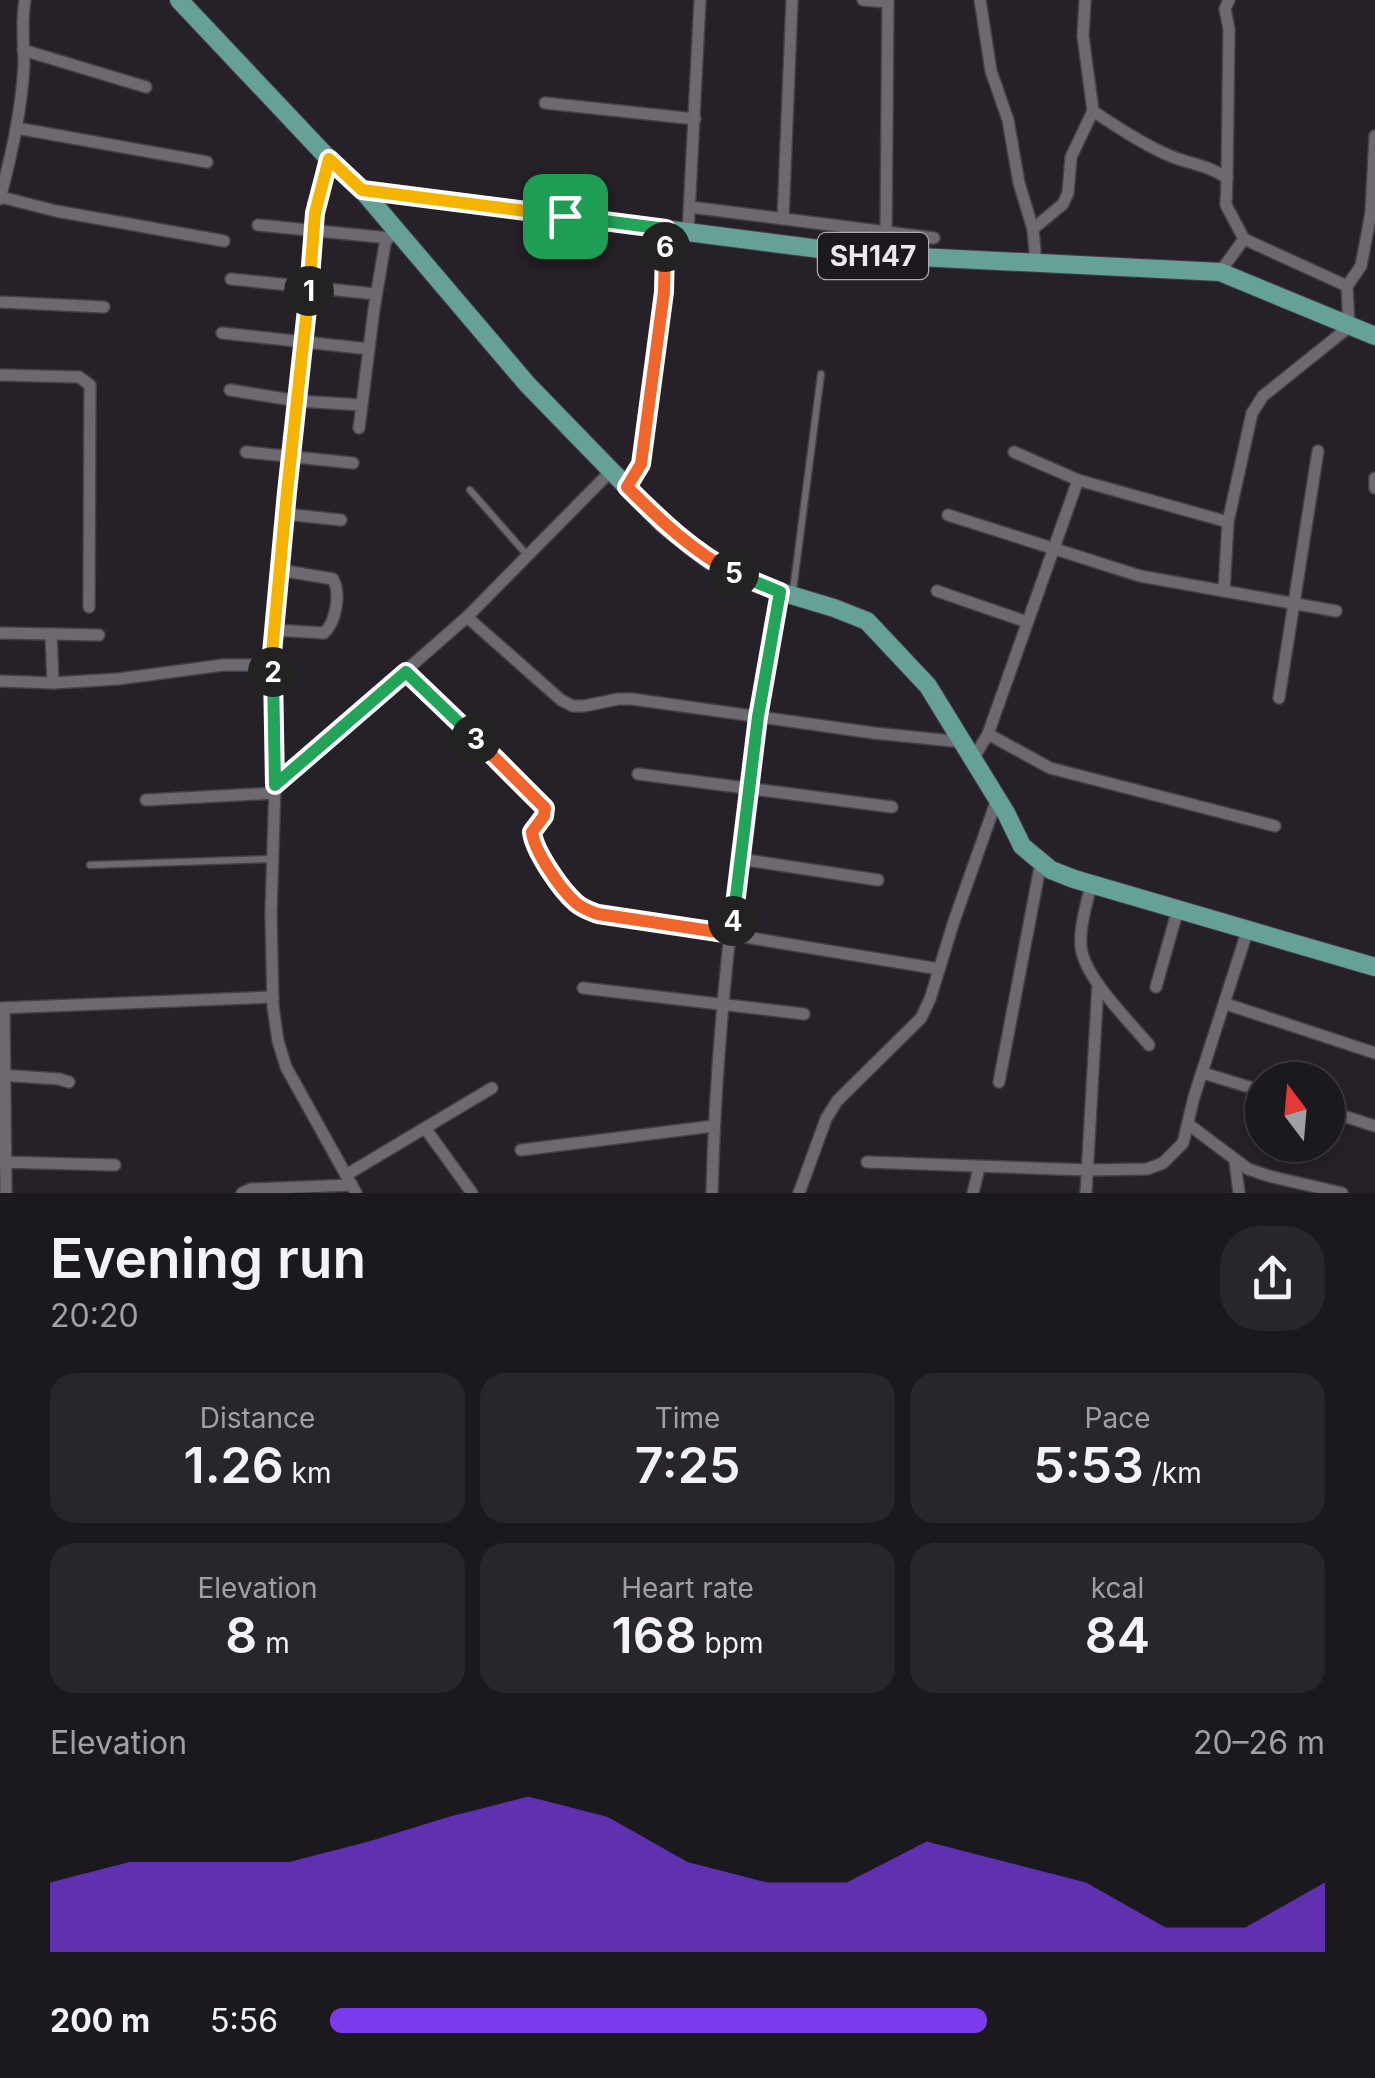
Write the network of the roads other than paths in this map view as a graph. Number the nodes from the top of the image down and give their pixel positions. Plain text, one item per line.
1 (24, 0) edge
2 (179, 0) edge
3 (700, 0) edge
4 (792, 0) edge
5 (862, 0) edge
6 (980, 0) edge
7 (1085, 0) edge
8 (1229, 0) edge
9 (888, 1) edge
10 (23, 50) junction
11 (146, 87) dead end
12 (545, 103) dead end
13 (1093, 112) junction
14 (695, 119) junction
15 (16, 128) junction
16 (1375, 136) edge
17 (329, 159) junction
18 (207, 162) dead end
19 (1227, 178) junction
20 (362, 190) junction
21 (0, 198) edge
22 (690, 207) junction
23 (1373, 210) edge
24 (784, 219) junction
25 (258, 225) dead end
26 (666, 229) junction
27 (1033, 229) junction
28 (314, 230) junction
29 (886, 232) junction
30 (688, 233) junction
31 (395, 238) junction
32 (934, 238) dead end
33 (1244, 239) junction
34 (224, 241) dead end
35 (1036, 263) junction
36 (1220, 272) junction
37 (231, 279) dead end
38 (1348, 286) junction
39 (309, 287) junction
40 (376, 294) junction
41 (0, 302) edge
42 (104, 307) dead end
43 (1349, 327) junction
44 (222, 333) dead end
45 (1375, 336) edge
46 (304, 344) junction
47 (369, 349) junction
48 (821, 374) dead end
49 (0, 375) edge
50 (230, 390) dead end
51 (298, 401) junction
52 (362, 405) junction
53 (359, 428) dead end
54 (1318, 451) dead end
55 (246, 452) dead end
56 (1014, 452) dead end
57 (291, 458) junction
58 (352, 464) dead end
59 (611, 470) junction
60 (1375, 478) edge
61 (1078, 480) junction
62 (627, 487) junction
63 (1375, 488) edge
64 (470, 490) dead end
65 (285, 514) junction
66 (948, 515) dead end
67 (342, 520) dead end
68 (1228, 522) junction
69 (1054, 547) junction
70 (528, 555) junction
71 (280, 570) junction
72 (937, 591) dead end
73 (1224, 591) junction
74 (786, 594) junction
75 (1293, 603) junction
76 (89, 607) dead end
77 (1336, 610) dead end
78 (467, 616) junction
79 (1027, 622) junction
80 (274, 630) junction
81 (1, 633) edge
82 (50, 634) junction
83 (99, 636) dead end
84 (273, 664) junction
85 (406, 672) junction
86 (0, 681) edge
87 (53, 683) junction
88 (1279, 698) dead end
89 (758, 717) junction
90 (988, 734) junction
91 (962, 742) junction
92 (972, 759) junction
93 (638, 774) dead end
94 (749, 788) junction
95 (275, 789) junction
96 (997, 798) junction
97 (146, 800) dead end
98 (892, 807) dead end
99 (1275, 826) dead end
100 (273, 859) junction
101 (740, 859) junction
102 (1041, 862) junction
103 (90, 865) dead end
104 (878, 880) dead end
105 (1091, 884) junction
106 (1178, 909) junction
107 (1248, 930) junction
108 (731, 934) junction
109 (1375, 967) edge
110 (939, 969) junction
111 (1098, 984) junction
112 (1156, 987) dead end
113 (583, 988) dead end
114 (273, 997) junction
115 (1226, 1004) junction
116 (724, 1006) junction
117 (2, 1008) edge
118 (804, 1014) dead end
119 (1149, 1045) dead end
120 (1375, 1053) edge
121 (1203, 1073) junction
122 (2, 1075) edge
123 (69, 1082) dead end
124 (1000, 1082) dead end
125 (1245, 1086) edge
126 (492, 1088) dead end
127 (1345, 1116) edge
128 (1188, 1124) junction
129 (714, 1126) junction
130 (1375, 1126) edge
131 (426, 1128) junction
132 (521, 1150) dead end
133 (1235, 1161) junction
134 (3, 1162) edge
135 (867, 1162) dead end
136 (115, 1164) dead end
137 (979, 1168) junction
138 (1088, 1170) junction
139 (351, 1185) edge
140 (6, 1193) edge
141 (242, 1193) edge
142 (472, 1193) edge
143 (712, 1193) edge
144 (799, 1193) edge
145 (973, 1193) edge
146 (1086, 1193) edge
147 (1239, 1193) edge
148 (1342, 1193) edge

1 - 10 street
2 - 17 main road
3 - 14 street
4 - 24 street
5 - 9 street
6 - 27 street
7 - 13 street
8 - 19 street
9 - 29 street
10 - 11 street
10 - 15 street
12 - 14 street
13 - 19 street
13 - 27 street
14 - 22 street
15 - 18 street
15 - 21 street
16 - 23 street
17 - 20 main road
17 - 28 street
19 - 33 street
20 - 26 main road, SH147
20 - 31 main road
21 - 34 street
22 - 24 street
22 - 30 street
23 - 38 street
24 - 29 street
25 - 28 street
26 - 30 main road, SH147
26 - 62 street
27 - 35 street
28 - 31 street
28 - 39 street
29 - 32 street
30 - 35 main road, SH147
31 - 40 street
31 - 59 main road
33 - 36 street
33 - 38 street
35 - 36 main road, SH147
36 - 43 main road, SH147
37 - 39 street
38 - 43 street
39 - 40 street
39 - 46 street
40 - 47 street
41 - 42 street
43 - 45 main road, SH147
43 - 68 street
44 - 46 street
46 - 47 street
46 - 51 street
47 - 52 street
48 - 74 lane
49 - 76 street
50 - 51 street
51 - 52 street
51 - 57 street
52 - 53 street
54 - 75 street
55 - 57 street
56 - 61 street
57 - 58 street
57 - 65 street
59 - 62 main road
59 - 70 street
60 - 63 street
61 - 68 street
61 - 69 street
62 - 74 main road
64 - 70 lane
65 - 67 street
65 - 71 street
66 - 69 street
68 - 73 street
69 - 73 street
69 - 79 street
70 - 78 street
71 - 80 street
71 - 80 street
72 - 79 street
73 - 75 street
74 - 89 street
74 - 91 main road
75 - 77 street
75 - 88 street
78 - 85 street
78 - 89 street
79 - 90 street
80 - 84 street
81 - 82 street
82 - 83 street
82 - 87 street
84 - 87 street
84 - 95 street
85 - 95 street
85 - 108 street
86 - 87 street
89 - 91 street
89 - 94 street
90 - 92 street
90 - 99 street
91 - 92 main road
92 - 96 main road
93 - 94 street
94 - 98 street
94 - 101 street
95 - 97 street
95 - 100 street
96 - 102 main road
96 - 110 street
100 - 103 lane
100 - 114 street
101 - 104 street
101 - 108 street
102 - 105 main road
102 - 124 street
105 - 106 main road
105 - 111 street
106 - 107 main road
106 - 112 street
107 - 109 main road
107 - 115 street
108 - 110 street
108 - 116 street
110 - 144 street
111 - 119 street
111 - 138 street
113 - 116 street
114 - 117 street
114 - 139 street
115 - 120 street
115 - 121 street
116 - 118 street
116 - 129 street
117 - 122 street
121 - 125 street
121 - 128 street
122 - 123 street
122 - 134 street
126 - 131 street
127 - 130 street
128 - 133 street
128 - 138 street
129 - 132 street
129 - 143 street
131 - 139 street
131 - 142 street
133 - 147 street
133 - 148 street
134 - 136 street
134 - 140 street
135 - 137 street
137 - 138 street
137 - 145 street
138 - 146 street
139 - 141 street

